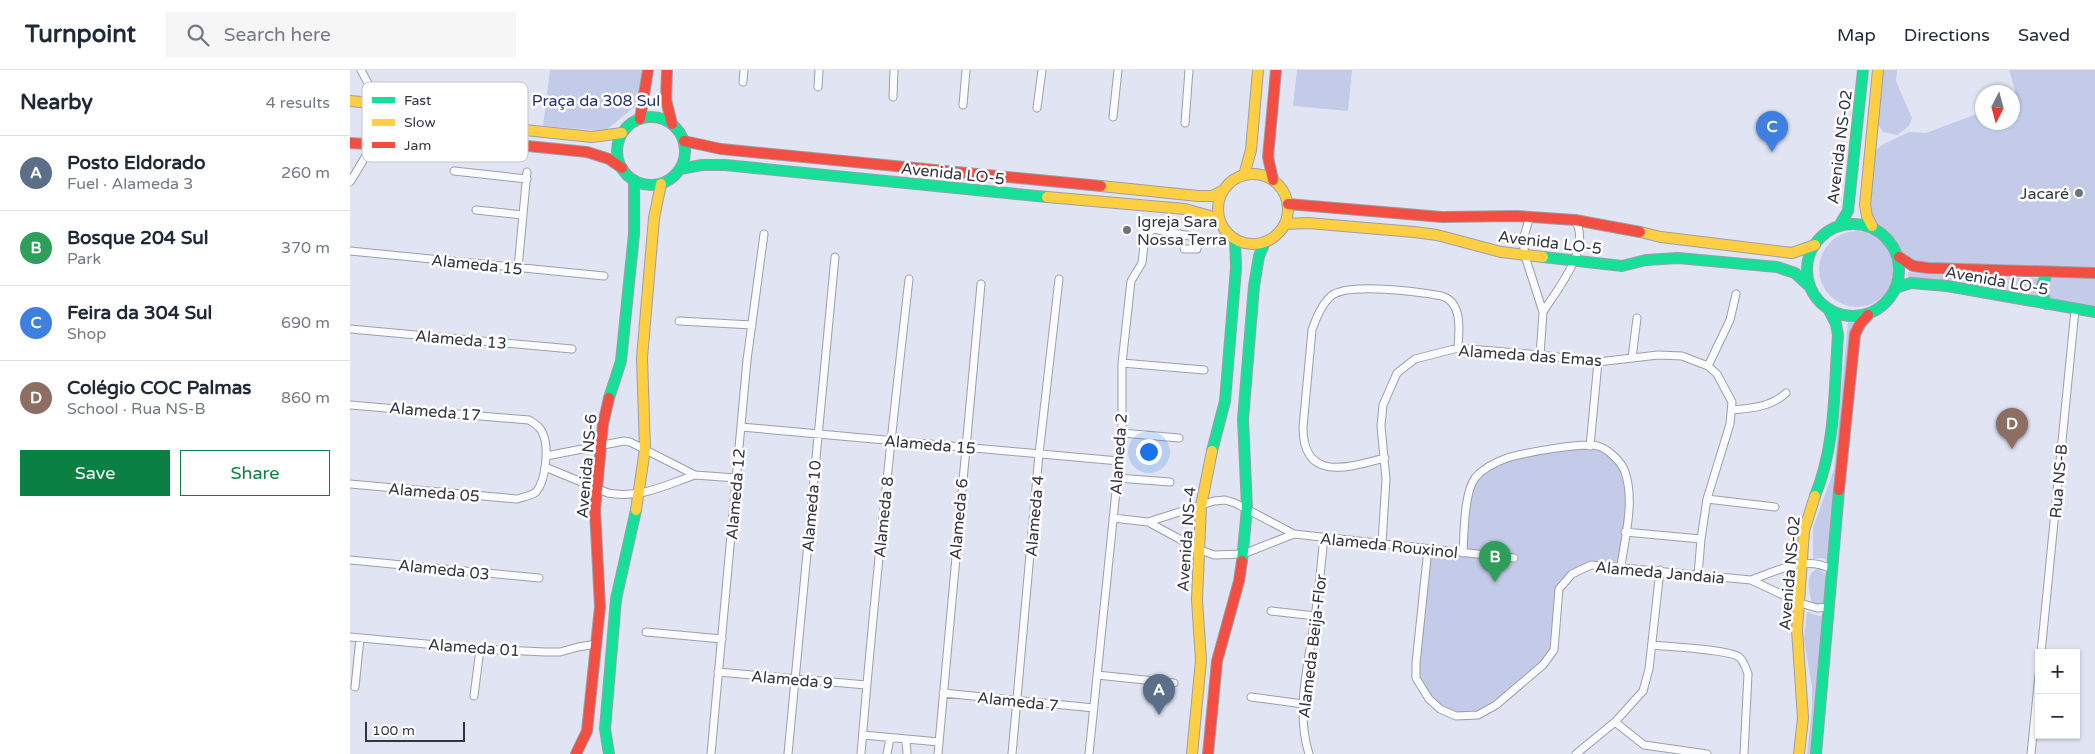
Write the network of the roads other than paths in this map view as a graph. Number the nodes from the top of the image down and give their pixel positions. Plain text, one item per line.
1 (360, 70) edge
2 (648, 70) edge
3 (667, 70) edge
4 (744, 70) edge
5 (820, 70) edge
6 (894, 70) edge
7 (966, 70) edge
8 (1042, 70) edge
9 (1118, 70) edge
10 (1189, 70) edge
11 (1258, 70) edge
12 (1276, 70) edge
13 (1864, 70) edge
14 (1878, 70) edge
15 (366, 82) edge
16 (743, 82) dead end
17 (818, 87) dead end
18 (893, 97) dead end
19 (963, 105) dead end
20 (1037, 108) dead end
21 (1113, 117) dead end
22 (640, 119) junction
23 (1185, 123) dead end
24 (672, 124) junction
25 (528, 130) edge
26 (622, 133) junction
27 (684, 141) junction
28 (528, 146) edge
29 (362, 162) edge
30 (622, 168) junction
31 (680, 170) junction
32 (454, 171) dead end
33 (1244, 175) junction
34 (634, 180) junction
35 (1273, 180) junction
36 (350, 182) edge
37 (661, 184) junction
38 (1222, 192) junction
39 (1288, 204) junction
40 (476, 210) dead end
41 (523, 215) junction
42 (1530, 216) junction
43 (1575, 220) junction
44 (1221, 224) junction
45 (1285, 224) junction
46 (1839, 226) junction
47 (1872, 226) junction
48 (764, 234) dead end
49 (1235, 239) junction
50 (1265, 242) junction
51 (1815, 245) junction
52 (1184, 249) dead end
53 (350, 251) edge
54 (1525, 256) junction
55 (835, 257) dead end
56 (1899, 257) junction
57 (1575, 261) junction
58 (518, 268) junction
59 (2095, 272) edge
60 (2047, 273) junction
61 (604, 276) dead end
62 (1059, 279) dead end
63 (909, 280) dead end
64 (981, 284) dead end
65 (1808, 284) junction
66 (1895, 288) junction
67 (1736, 294) dead end
68 (2046, 304) junction
69 (1829, 310) junction
70 (2075, 310) junction
71 (1543, 312) junction
72 (2095, 312) edge
73 (1868, 315) junction
74 (1637, 318) dead end
75 (679, 321) dead end
76 (752, 325) junction
77 (350, 329) edge
78 (1458, 348) junction
79 (572, 349) dead end
80 (1540, 354) junction
81 (1632, 358) junction
82 (1598, 362) junction
83 (1122, 363) junction
84 (1708, 366) junction
85 (1204, 370) dead end
86 (1786, 393) dead end
87 (350, 405) edge
88 (1732, 410) junction
89 (741, 427) junction
90 (1122, 433) junction
91 (818, 434) junction
92 (1178, 438) dead end
93 (890, 441) junction
94 (601, 446) junction
95 (1590, 446) junction
96 (965, 447) junction
97 (645, 449) junction
98 (1039, 454) junction
99 (546, 456) junction
100 (1385, 458) junction
101 (1119, 461) junction
102 (545, 467) junction
103 (695, 475) junction
104 (736, 478) junction
105 (1117, 478) junction
106 (1170, 482) dead end
107 (350, 484) edge
108 (598, 489) junction
109 (638, 495) junction
110 (1707, 498) junction
111 (1201, 506) junction
112 (1775, 507) dead end
113 (1247, 508) junction
114 (1113, 518) junction
115 (1148, 522) junction
116 (1625, 532) junction
117 (1294, 534) junction
118 (1324, 537) junction
119 (1701, 539) junction
120 (1382, 543) junction
121 (1198, 548) junction
122 (1428, 549) junction
123 (1463, 553) junction
124 (1242, 554) junction
125 (1514, 558) dead end
126 (350, 560) edge
127 (1803, 562) junction
128 (1621, 566) junction
129 (1831, 569) junction
130 (1660, 570) junction
131 (1698, 575) junction
132 (539, 578) dead end
133 (1750, 580) junction
134 (1800, 604) junction
135 (1828, 607) junction
136 (1271, 611) dead end
137 (1316, 616) junction
138 (646, 632) dead end
139 (350, 637) edge
140 (360, 638) junction
141 (722, 639) junction
142 (596, 644) junction
143 (1652, 645) junction
144 (480, 649) junction
145 (2041, 649) edge
146 (718, 672) junction
147 (1097, 675) junction
148 (795, 679) junction
149 (1174, 682) dead end
150 (866, 685) junction
151 (355, 687) dead end
152 (943, 693) junction
153 (2037, 694) edge
154 (474, 696) dead end
155 (1251, 697) dead end
156 (1018, 701) junction
157 (1303, 704) junction
158 (1094, 708) junction
159 (1615, 722) junction
160 (863, 735) junction
161 (890, 738) junction
162 (906, 740) junction
163 (939, 742) junction
164 (576, 754) edge
165 (609, 754) edge
166 (711, 754) edge
167 (788, 754) edge
168 (861, 754) edge
169 (887, 754) edge
170 (906, 754) edge
171 (938, 754) edge
172 (1012, 754) edge
173 (1089, 754) edge
174 (1192, 754) edge
175 (1208, 754) edge
176 (1309, 754) edge
177 (1576, 754) edge
178 (1707, 754) edge
179 (1744, 754) edge
180 (1799, 754) edge
181 (1816, 754) edge
182 (2030, 754) edge

1 - 15 street
2 - 22 main road
3 - 24 main road
4 - 16 street
5 - 17 street
6 - 18 street
7 - 19 street
8 - 20 street
9 - 21 street
10 - 23 street
11 - 33 main road
12 - 35 main road
13 - 46 main road, Avenida NS-02
14 - 47 main road, Avenida NS-02
22 - 24 main road
22 - 26 main road
24 - 27 main road
25 - 26 main road
26 - 30 main road
27 - 31 main road
27 - 38 main road, Avenida LO-5
28 - 30 main road
29 - 36 street
30 - 34 main road
31 - 37 main road
31 - 44 main road, Avenida LO-5
32 - 41 street
33 - 35 main road
33 - 38 main road
34 - 37 main road
34 - 94 main road, Avenida NS-6
35 - 39 main road
37 - 97 main road
38 - 44 main road
39 - 42 main road, Avenida LO-5
39 - 45 main road
40 - 41 street
41 - 58 street
42 - 43 main road, Avenida LO-5
42 - 54 street
43 - 51 main road, Avenida LO-5
43 - 57 street
44 - 49 main road
45 - 50 main road
45 - 54 main road, Avenida LO-5
46 - 47 main road
46 - 51 main road
47 - 56 main road
48 - 76 street, Alameda 12
49 - 50 main road
49 - 111 main road, Avenida NS-4
50 - 113 main road
51 - 65 main road
52 - 83 street, Alameda 2
53 - 58 street, Alameda 15
54 - 57 main road, Avenida LO-5
54 - 71 street
55 - 91 street, Alameda 10
56 - 60 main road, Avenida LO-5
56 - 66 main road
57 - 65 main road, Avenida LO-5
57 - 71 street
58 - 61 street, Alameda 15
59 - 60 main road, Avenida LO-5
60 - 68 main road
62 - 98 street, Alameda 4
63 - 93 street, Alameda 8
64 - 96 street, Alameda 6
65 - 69 main road
66 - 68 main road, Avenida LO-5
66 - 73 main road
67 - 84 street
68 - 70 main road, Avenida LO-5
69 - 73 main road
69 - 127 main road, Avenida NS-02
70 - 72 main road, Avenida LO-5
70 - 145 street, Rua NS-B
71 - 80 street
73 - 129 main road
74 - 81 street
75 - 76 street
76 - 89 street, Alameda 12
77 - 79 street, Alameda 13
78 - 80 street, Alameda das Emas
78 - 100 street, Alameda das Emas
78 - 100 street
80 - 82 street, Alameda das Emas
81 - 82 street, Alameda das Emas
81 - 84 street, Alameda das Emas
82 - 95 street
83 - 85 street
83 - 90 street, Alameda 2
84 - 88 street, Alameda das Emas
86 - 88 street
87 - 99 street, Alameda 17
88 - 110 street
89 - 91 street, Alameda 15
89 - 104 street, Alameda 12
90 - 92 street
90 - 101 street, Alameda 2
91 - 93 street, Alameda 15
91 - 148 street, Alameda 10
93 - 96 street, Alameda 15
93 - 150 street, Alameda 8
94 - 97 street
94 - 99 street
94 - 108 main road, Avenida NS-6
95 - 116 street
95 - 123 street
96 - 98 street, Alameda 15
96 - 152 street, Alameda 6
97 - 103 street
97 - 109 main road
98 - 101 street, Alameda 15
98 - 156 street, Alameda 4
99 - 102 street
100 - 120 street, Alameda das Emas
101 - 105 street, Alameda 2
102 - 107 street, Alameda 05
102 - 108 street
103 - 104 street
103 - 109 street
104 - 141 street, Alameda 12
105 - 106 street
105 - 114 street, Alameda 2
108 - 109 street
108 - 142 main road, Avenida NS-6
109 - 165 main road
110 - 112 street
110 - 119 street
111 - 113 street
111 - 115 street
111 - 121 main road, Avenida NS-4
113 - 117 street
113 - 124 main road
114 - 115 street
114 - 147 street, Alameda 2
115 - 121 street
116 - 119 street
116 - 128 street
117 - 118 street, Alameda Rouxinol
117 - 124 street
118 - 120 street, Alameda Rouxinol
118 - 137 street, Alameda Beija-Flor
119 - 131 street
120 - 122 street, Alameda Rouxinol
121 - 124 street
121 - 174 main road, Avenida NS-4
122 - 123 street, Alameda Rouxinol
122 - 128 street, Alameda Jandaia
123 - 125 street, Alameda Rouxinol
124 - 175 main road
126 - 132 street, Alameda 03
127 - 129 street
127 - 133 street, Alameda Jandaia
127 - 134 main road, Avenida NS-02
128 - 130 street, Alameda Jandaia
129 - 135 main road
130 - 131 street, Alameda Jandaia
130 - 143 street
131 - 133 street, Alameda Jandaia
133 - 134 street, Alameda Jandaia
134 - 135 street, Alameda Jandaia
134 - 180 main road, Avenida NS-02
135 - 181 main road
136 - 137 street
137 - 157 street, Alameda Beija-Flor
138 - 141 street
139 - 140 street, Alameda 01
140 - 144 street, Alameda 01
140 - 151 street
141 - 146 street, Alameda 12
142 - 144 street, Alameda 01
142 - 164 main road, Avenida NS-6
143 - 159 street
143 - 179 street
144 - 154 street
146 - 148 street, Alameda 9
146 - 166 street, Alameda 12
147 - 149 street
147 - 158 street, Alameda 2
148 - 150 street, Alameda 9
148 - 167 street, Alameda 10
150 - 160 street, Alameda 8
152 - 156 street, Alameda 7
152 - 163 street, Alameda 6
153 - 182 street
155 - 157 street
156 - 158 street, Alameda 7
156 - 172 street, Alameda 4
157 - 176 street, Alameda Beija-Flor
158 - 173 street, Alameda 2
159 - 177 street
159 - 178 street
160 - 161 street
160 - 168 street, Alameda 8
161 - 162 street
161 - 169 street
162 - 163 street
162 - 170 street
163 - 171 street, Alameda 6

